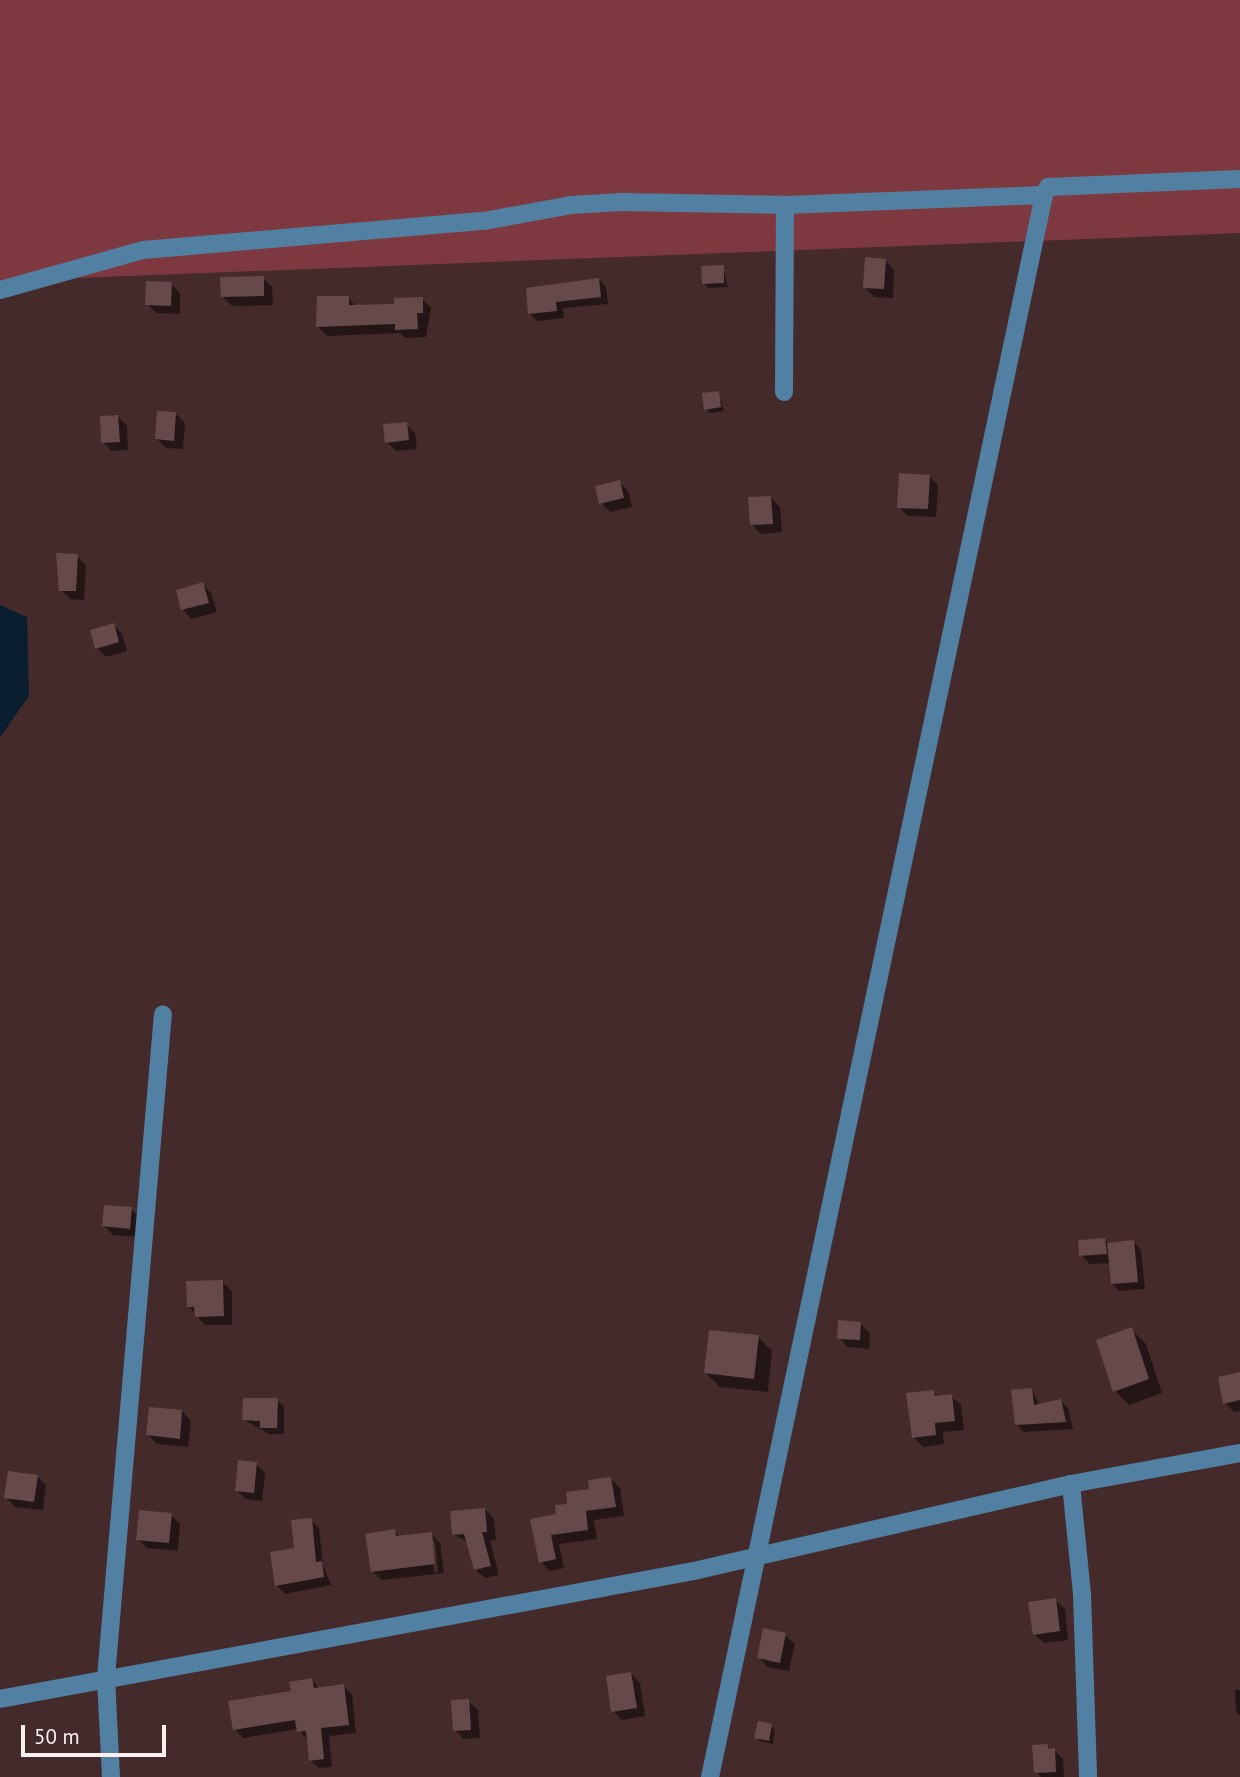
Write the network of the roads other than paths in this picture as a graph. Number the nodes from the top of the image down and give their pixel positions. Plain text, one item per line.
1 (1240, 179) edge
2 (1044, 195) junction
3 (785, 205) junction
4 (0, 290) edge
5 (784, 392) dead end
6 (163, 1014) dead end
7 (1240, 1453) edge
8 (1071, 1484) junction
9 (754, 1556) junction
10 (106, 1677) junction
11 (0, 1699) edge
12 (110, 1777) edge
13 (710, 1777) edge
14 (1088, 1777) edge

1 - 2 street
2 - 3 street
2 - 9 street
3 - 4 street
3 - 5 street
6 - 10 street
7 - 8 street
8 - 9 street
8 - 14 street
9 - 10 street
9 - 13 street
10 - 11 street
10 - 12 street

